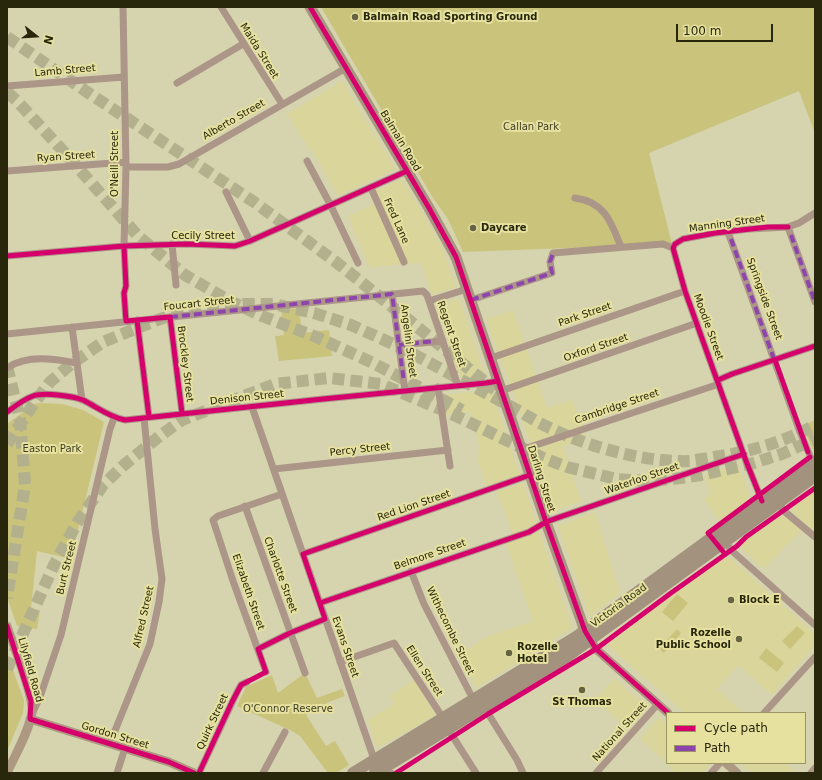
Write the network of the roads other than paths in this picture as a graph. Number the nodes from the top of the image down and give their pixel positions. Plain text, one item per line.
1 (124, 7) edge
2 (221, 7) edge
3 (310, 7) edge
4 (243, 44) junction
5 (346, 68) junction
6 (124, 77) junction
7 (176, 83) dead end
8 (7, 86) edge
9 (282, 104) junction
10 (308, 161) dead end
11 (126, 165) junction
12 (7, 171) edge
13 (407, 171) junction
14 (371, 188) junction
15 (226, 192) dead end
16 (575, 198) dead end
17 (330, 204) junction
18 (815, 214) edge
19 (788, 226) junction
20 (728, 232) junction
21 (250, 241) junction
22 (172, 244) junction
23 (124, 246) junction
24 (622, 248) junction
25 (673, 248) junction
26 (7, 256) edge
27 (404, 262) dead end
28 (358, 263) dead end
29 (176, 285) dead end
30 (467, 289) junction
31 (422, 291) joint
32 (685, 291) junction
33 (392, 294) junction
34 (471, 300) junction
35 (429, 301) junction
36 (815, 302) edge
37 (170, 317) junction
38 (137, 320) junction
39 (126, 321) junction
40 (697, 323) junction
41 (72, 327) junction
42 (7, 334) edge
43 (443, 340) junction
44 (815, 346) edge
45 (399, 349) junction
46 (392, 353) dead end
47 (491, 358) junction
48 (775, 360) junction
49 (77, 363) junction
50 (7, 368) edge
51 (718, 382) junction
52 (458, 386) junction
53 (500, 386) junction
54 (438, 387) junction
55 (405, 391) junction
56 (82, 400) junction
57 (252, 407) junction
58 (7, 412) edge
59 (182, 414) junction
60 (114, 418) junction
61 (147, 418) junction
62 (448, 450) junction
63 (522, 450) junction
64 (744, 454) junction
65 (814, 463) edge
66 (450, 466) dead end
67 (274, 469) junction
68 (530, 475) junction
69 (815, 476) edge
70 (282, 494) junction
71 (762, 501) junction
72 (778, 502) junction
73 (245, 506) junction
74 (546, 522) junction
75 (726, 527) junction
76 (815, 537) edge
77 (725, 541) junction
78 (303, 554) junction
79 (411, 571) junction
80 (320, 603) junction
81 (325, 619) junction
82 (815, 625) edge
83 (7, 626) edge
84 (290, 633) junction
85 (587, 635) junction
86 (258, 649) junction
87 (815, 657) edge
88 (340, 662) junction
89 (266, 672) dead end
90 (305, 673) dead end
91 (247, 682) dead end
92 (473, 699) junction
93 (658, 704) junction
94 (484, 706) junction
95 (667, 712) edge
96 (765, 712) edge
97 (30, 719) junction
98 (445, 723) junction
99 (285, 732) dead end
100 (110, 743) junction
101 (125, 748) junction
102 (374, 759) junction
103 (719, 764) edge
104 (727, 764) edge
105 (815, 768) edge
106 (383, 771) edge
107 (7, 773) edge
108 (117, 773) edge
109 (194, 773) edge
110 (199, 773) edge
111 (263, 773) edge
112 (353, 773) edge
113 (476, 773) edge
114 (523, 773) edge
115 (596, 773) edge
116 (711, 773) edge
117 (737, 773) edge
118 (811, 773) edge

1 - 6 street, O'Neill Street
2 - 4 street, Maida Street
3 - 5 main road, Balmain Road
4 - 7 street
4 - 9 street, Maida Street
5 - 9 street, Alberto Street
5 - 13 main road, Balmain Road
6 - 8 street, Lamb Street
6 - 11 street, O'Neill Street
9 - 11 street, Alberto Street
10 - 17 street
11 - 12 street, Ryan Street
11 - 23 street, O'Neill Street
13 - 14 street, Cecily Street
13 - 30 main road, Balmain Road
14 - 17 street, Cecily Street
14 - 27 street, Fred Lane
15 - 21 street
16 - 24 street
17 - 21 street, Cecily Street
17 - 28 street
18 - 19 street, Manning Street
19 - 20 street, Manning Street
19 - 36 street
20 - 25 street, Manning Street
20 - 48 street, Springside Street
21 - 22 street, Cecily Street
22 - 23 street, Cecily Street
22 - 29 street
23 - 26 street, Cecily Street
23 - 39 street, O'Neill Street
24 - 25 street
24 - 34 street
25 - 32 street, Moodie Street
30 - 34 main road, Darling Street
30 - 35 street
31 - 33 street, Foucart Street
31 - 35 street, Regent Street
32 - 40 street, Moodie Street
32 - 47 street, Park Street
33 - 37 street, Foucart Street
33 - 45 street, Angelini Street
34 - 47 main road, Darling Street
35 - 43 street, Regent Street
37 - 38 street, Foucart Street
37 - 59 street, Brockley Street
38 - 39 street, Foucart Street
38 - 61 street, Alfred Street
39 - 41 street, Foucart Street
40 - 51 street, Moodie Street
40 - 53 street, Oxford Street
41 - 42 street, Foucart Street
41 - 49 street
43 - 45 street
43 - 52 street, Regent Street
44 - 48 street, Cambridge Street
45 - 46 street
45 - 55 street, Angelini Street
47 - 53 main road, Darling Street
48 - 51 street, Cambridge Street
48 - 65 street, Springside Street
49 - 50 street
49 - 56 street
51 - 63 street, Cambridge Street
51 - 64 street, Moodie Street
52 - 53 street, Denison Street
52 - 54 street, Denison Street
53 - 63 main road, Darling Street
54 - 55 street, Denison Street
54 - 62 street
55 - 57 street, Denison Street
56 - 58 street, Denison Street
56 - 60 street, Denison Street
57 - 59 street, Denison Street
57 - 67 street, Evans Street
59 - 61 street, Denison Street
60 - 61 street, Denison Street
60 - 97 street, Burt Street
61 - 100 street, Alfred Street
62 - 66 street
62 - 67 street, Percy Street
63 - 68 main road, Darling Street
64 - 71 street, Moodie Street
64 - 74 street, Waterloo Street
65 - 71 highway, Victoria Road
67 - 70 street, Evans Street
68 - 74 main road, Darling Street
68 - 78 street, Red Lion Street
69 - 72 highway, Victoria Road
70 - 73 street
70 - 78 street, Evans Street
71 - 75 highway, Victoria Road
72 - 76 street
72 - 77 highway, Victoria Road
73 - 84 street, Charlotte Street
73 - 86 street, Elizabeth Street
74 - 79 street, Belmore Street
74 - 85 main road, Darling Street
75 - 77 highway
75 - 85 highway, Victoria Road
77 - 82 street
77 - 85 highway, Victoria Road
78 - 80 street, Evans Street
79 - 80 street, Belmore Street
79 - 92 street, Withecombe Street
80 - 81 street, Evans Street
81 - 84 street
81 - 88 street, Evans Street
83 - 97 main road, Lilyfield Road
84 - 86 street
84 - 90 street, Charlotte Street
85 - 92 highway, Victoria Road
85 - 93 main road, Darling Street
85 - 94 highway, Victoria Road
86 - 89 street, Elizabeth Street
87 - 96 street
88 - 98 street, Ellen Street
88 - 102 street, Evans Street
91 - 110 street, Quirk Street
92 - 98 highway, Victoria Road
93 - 95 main road, Darling Street
93 - 115 street, National Street
94 - 98 highway, Victoria Road
94 - 114 street
97 - 100 main road, Gordon Street
97 - 107 main road, Lilyfield Road
98 - 102 highway, Victoria Road
98 - 106 highway, Victoria Road
98 - 113 street, Ellen Street
99 - 111 street
100 - 101 main road, Gordon Street
101 - 108 street
101 - 109 main road, Gordon Street
102 - 106 street, Evans Street
102 - 112 highway, Victoria Road
103 - 116 street
104 - 117 main road
105 - 118 street

